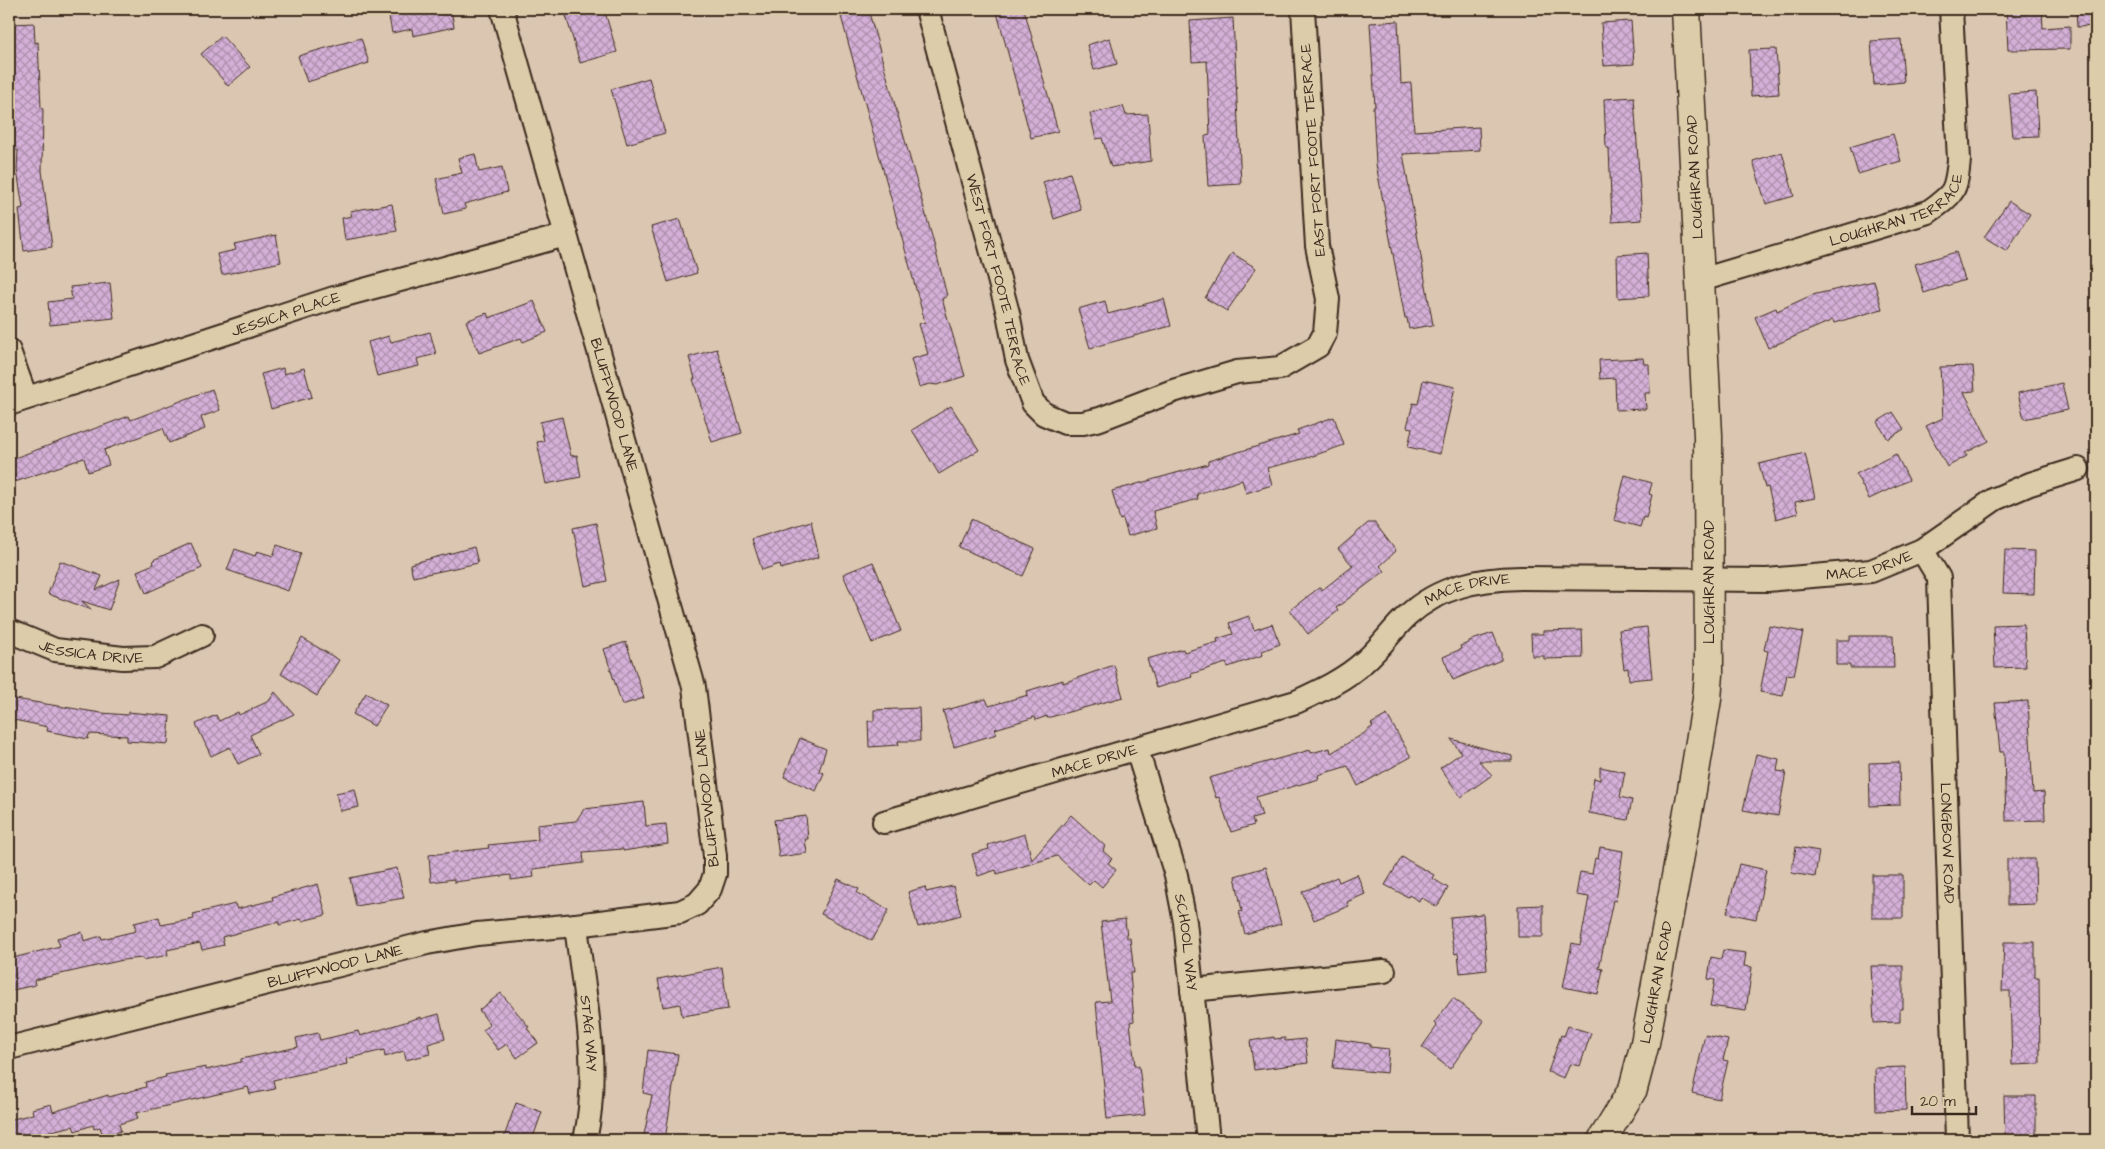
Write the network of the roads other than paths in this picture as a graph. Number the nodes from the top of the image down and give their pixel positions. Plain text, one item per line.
1 (502, 9) edge
2 (927, 9) edge
3 (1303, 9) edge
4 (1686, 9) edge
5 (1951, 9) edge
6 (566, 235) junction
7 (1701, 280) junction
8 (9, 351) edge
9 (1173, 391) joint
10 (18, 401) edge
11 (2078, 469) dead end
12 (1922, 550) junction
13 (1709, 580) junction
14 (9, 631) edge
15 (202, 635) dead end
16 (1137, 750) junction
17 (884, 822) dead end
18 (576, 925) junction
19 (1384, 971) dead end
20 (1192, 990) junction
21 (9, 1048) edge
22 (585, 1140) edge
23 (1208, 1140) edge
24 (1602, 1140) edge
25 (1957, 1140) edge

1 - 6 street, BLUFFWOOD LANE
2 - 9 street, WEST FORT FOOTE TERRACE
3 - 9 street, EAST FORT FOOTE TERRACE
4 - 7 street, LOUGHRAN ROAD
5 - 7 street, LOUGHRAN TERRACE
6 - 10 street, JESSICA PLACE
6 - 18 street, BLUFFWOOD LANE
7 - 13 street, LOUGHRAN ROAD
8 - 10 street
11 - 12 street, MACE DRIVE
12 - 13 street, MACE DRIVE
12 - 25 street, LONGBOW ROAD
13 - 16 street, MACE DRIVE
13 - 24 street, LOUGHRAN ROAD
14 - 15 street, JESSICA DRIVE
16 - 17 street, MACE DRIVE
16 - 20 street, SCHOOL WAY
18 - 21 street, BLUFFWOOD LANE
18 - 22 street, STAG WAY
19 - 20 street
20 - 23 street, SCHOOL WAY

